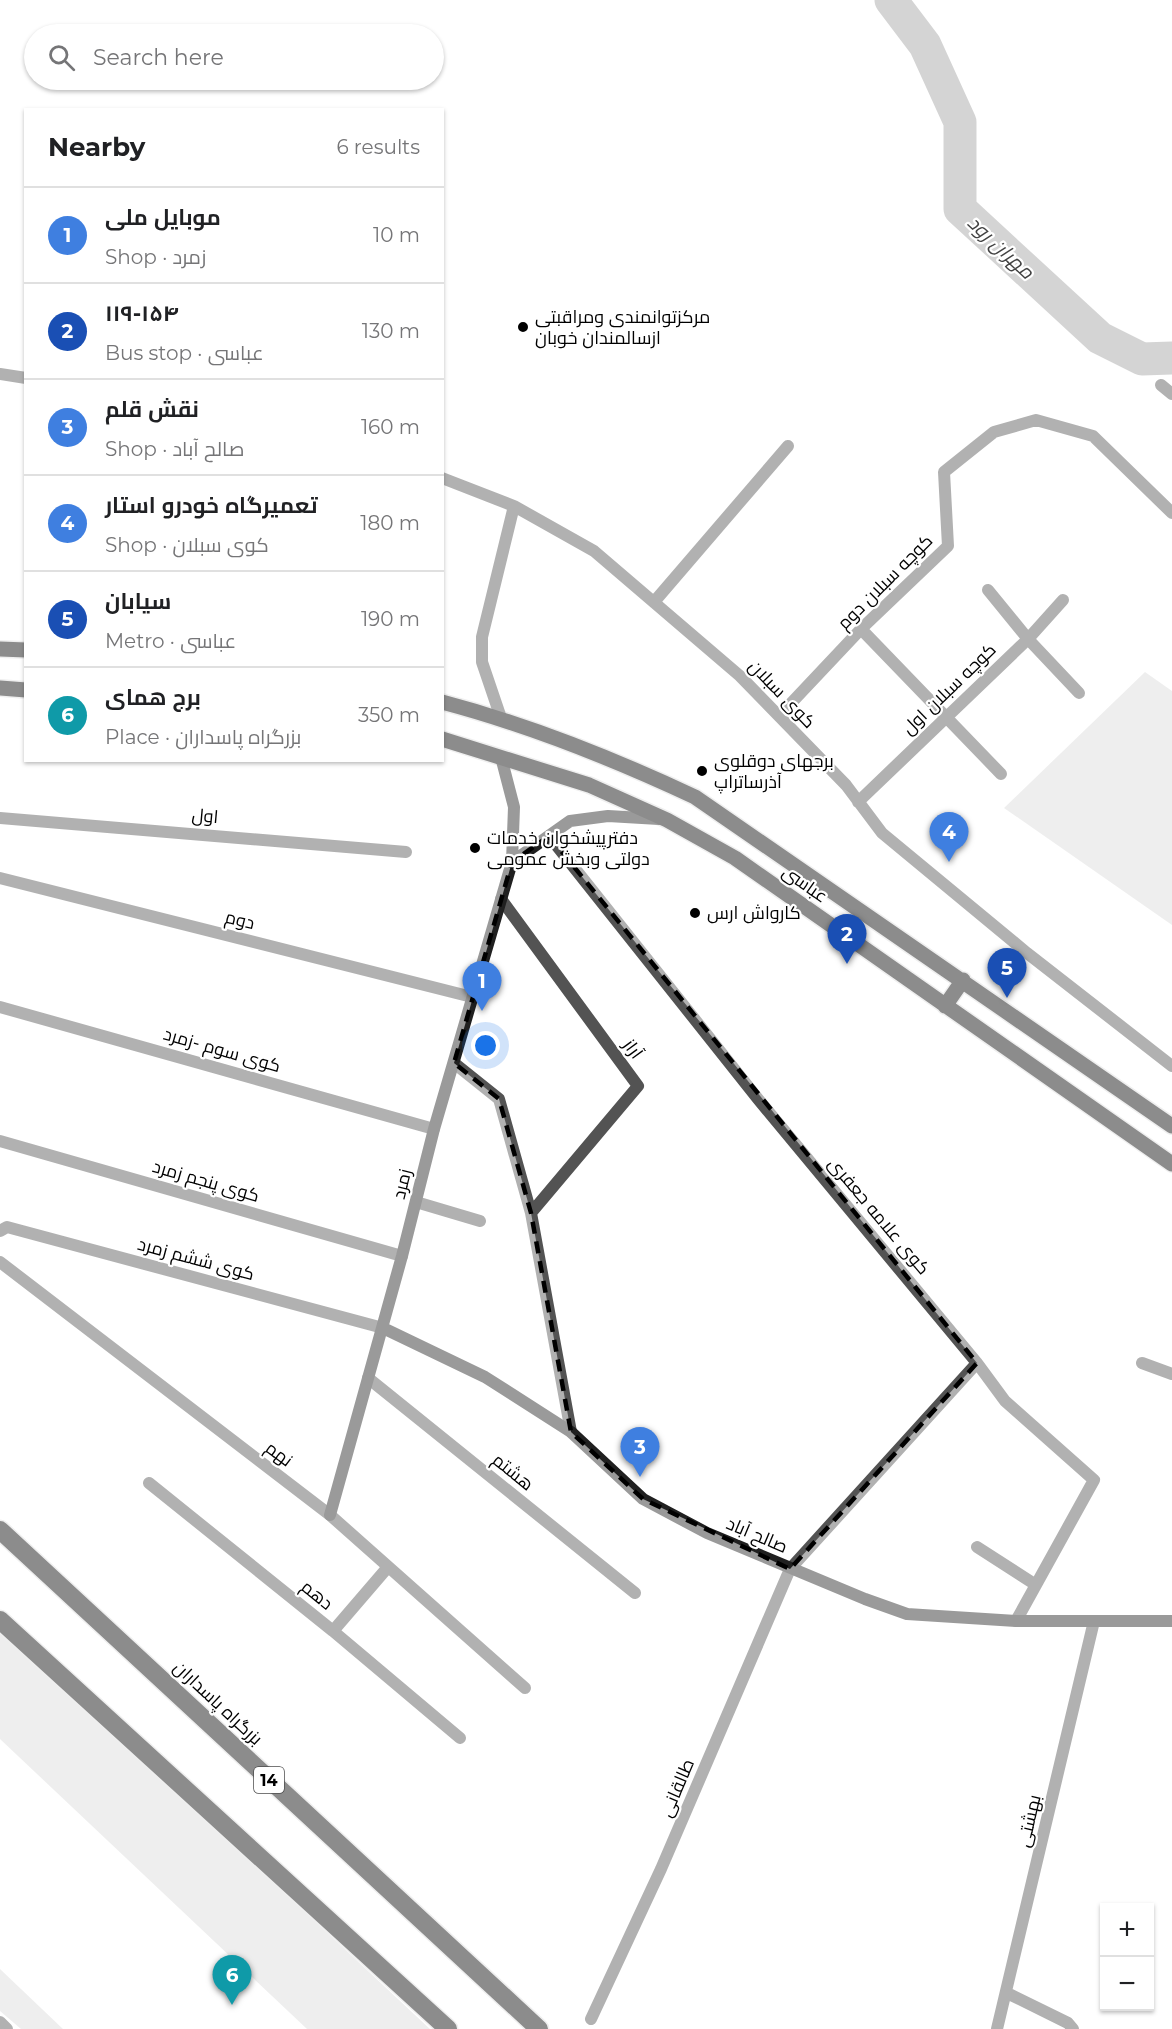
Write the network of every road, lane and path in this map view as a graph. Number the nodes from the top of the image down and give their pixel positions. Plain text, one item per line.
1 (0, 374) edge
2 (24, 378) edge
3 (1161, 386) dead end
4 (1172, 394) edge
5 (788, 446) dead end
6 (444, 479) edge
7 (514, 506) junction
8 (1172, 513) edge
9 (988, 590) dead end
10 (1064, 600) dead end
11 (654, 602) junction
12 (861, 629) junction
13 (1028, 639) junction
14 (0, 649) edge
15 (24, 650) edge
16 (0, 688) edge
17 (24, 690) edge
18 (1079, 693) dead end
19 (444, 703) edge
20 (779, 716) junction
21 (501, 718) junction
22 (945, 718) junction
23 (444, 740) edge
24 (501, 757) junction
25 (1001, 774) dead end
26 (858, 802) junction
27 (0, 818) edge
28 (667, 819) junction
29 (549, 836) junction
30 (406, 852) dead end
31 (512, 862) junction
32 (0, 878) edge
33 (501, 899) junction
34 (963, 980) junction
35 (472, 997) junction
36 (945, 1006) junction
37 (0, 1007) edge
38 (454, 1063) junction
39 (1172, 1066) edge
40 (1172, 1126) edge
41 (434, 1129) junction
42 (0, 1142) edge
43 (1172, 1164) edge
44 (416, 1203) junction
45 (531, 1213) junction
46 (480, 1221) dead end
47 (0, 1231) edge
48 (402, 1256) junction
49 (0, 1262) edge
50 (383, 1328) junction
51 (977, 1363) junction
52 (1142, 1363) dead end
53 (1172, 1374) edge
54 (368, 1378) junction
55 (571, 1432) junction
56 (150, 1483) dead end
57 (330, 1515) junction
58 (0, 1530) edge
59 (977, 1547) dead end
60 (388, 1567) junction
61 (790, 1569) junction
62 (1036, 1585) junction
63 (635, 1593) dead end
64 (0, 1620) edge
65 (1016, 1621) junction
66 (1094, 1621) junction
67 (1172, 1621) edge
68 (333, 1631) junction
69 (525, 1688) dead end
70 (460, 1738) dead end
71 (1006, 1993) junction
72 (591, 2019) dead end
73 (0, 2022) edge
74 (7, 2029) edge
75 (448, 2029) edge
76 (539, 2029) edge
77 (998, 2029) edge
78 (1073, 2029) edge

1 - 2 street
3 - 4 street
5 - 11 street
6 - 7 street, کوی سبلان
7 - 11 street, کوی سبلان
7 - 21 street
8 - 12 street, کوچه سبلان دوم
9 - 13 street
10 - 13 street, کوچه سبلان اول
11 - 20 street, کوی سبلان
12 - 20 street, کوچه سبلان دوم
12 - 22 street
13 - 18 street
13 - 22 street, کوچه سبلان اول
14 - 15 main road
16 - 17 main road
19 - 21 main road, عباسى
20 - 26 street, کوی سبلان
21 - 34 main road, عباسى
22 - 25 street
22 - 26 street, کوچه سبلان اول
23 - 24 main road, عباسى
24 - 28 main road, عباسى
24 - 31 street, زمرد
26 - 39 street, کوی سبلان
27 - 30 street, اول
28 - 29 street
28 - 36 main road, عباسى
29 - 31 street
29 - 51 street, کوی علامه جعفری
31 - 33 street, زمرد
32 - 35 street, دوم
33 - 35 street, زمرد
33 - 45 street, آراز
34 - 36 main road
34 - 40 main road, عباسى
35 - 38 street, زمرد
36 - 43 main road, عباسى
37 - 41 street, کوی سوم -زمرد
38 - 41 street, زمرد
38 - 45 street
41 - 44 street, زمرد
42 - 48 street, کوی پنجم زمرد
44 - 46 street
44 - 48 street, زمرد
45 - 55 street
47 - 50 street, کوی ششم زمرد
48 - 50 street, زمرد
49 - 57 street, نهم
50 - 54 street, زمرد
50 - 55 street, صالح آباد
51 - 61 street, طالقانی
51 - 62 street, کوی علامه جعفری
52 - 53 street
54 - 57 street, زمرد
54 - 63 street, هشتم
55 - 61 street, صالح آباد
56 - 68 street, دهم
57 - 60 street, نهم
58 - 76 highway, بزرگراه پاسداران / 14
59 - 62 street
60 - 68 street
60 - 69 street, نهم
61 - 65 street, صالح آباد
61 - 72 street, طالقانی
62 - 65 street, کوی علامه جعفری
64 - 75 highway
65 - 66 street, صالح آباد
66 - 67 street, صالح آباد
66 - 71 street, بهشتی
68 - 70 street, دهم
71 - 77 street, بهشتی
71 - 78 street
73 - 74 street

